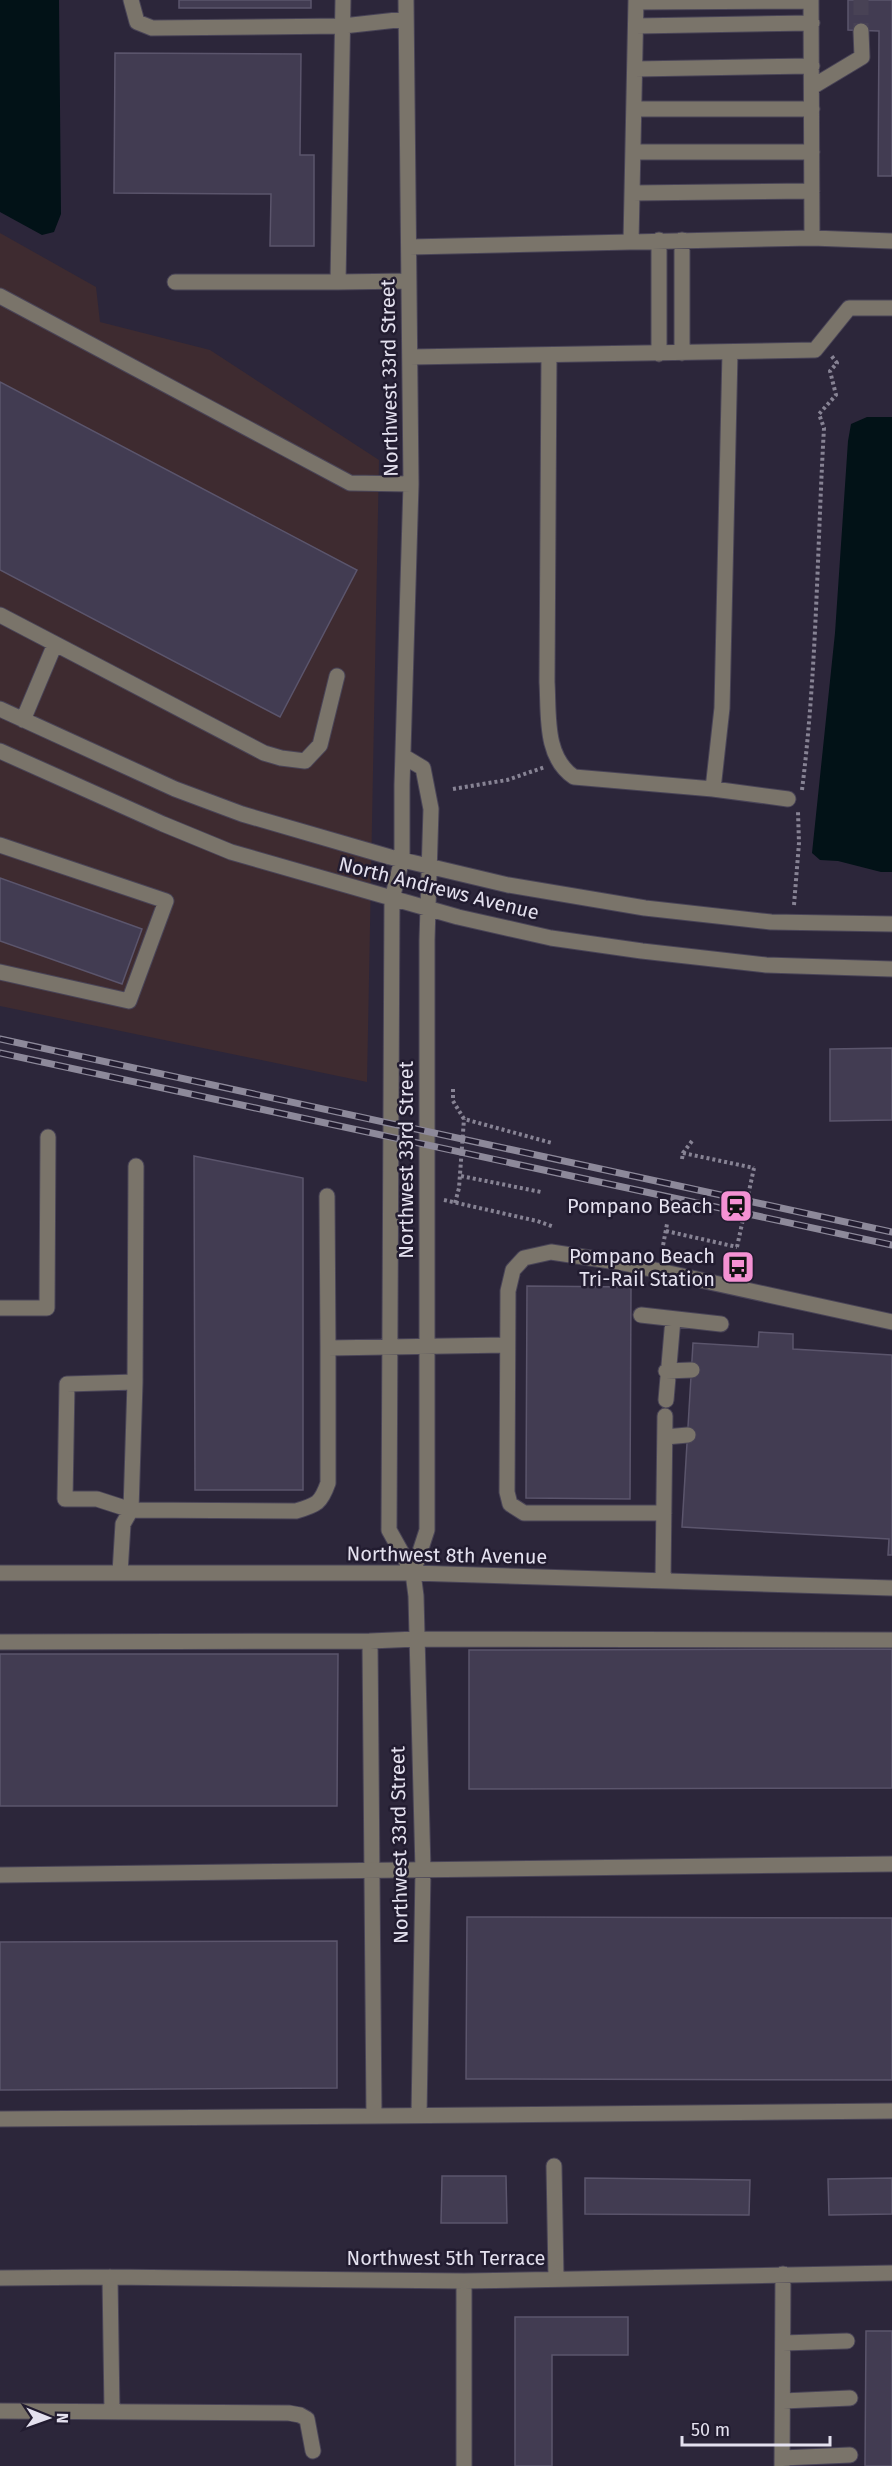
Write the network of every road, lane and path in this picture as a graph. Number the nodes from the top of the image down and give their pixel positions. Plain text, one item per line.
1 (131, 0) edge
2 (343, 0) edge
3 (406, 0) edge
4 (811, 0) edge
5 (636, 1) edge
6 (406, 20) junction
7 (812, 23) junction
8 (343, 26) junction
9 (636, 26) junction
10 (861, 31) tunnel mouth
11 (812, 66) junction
12 (635, 69) junction
13 (812, 87) junction
14 (634, 109) junction
15 (812, 109) junction
16 (633, 152) junction
17 (812, 152) junction
18 (812, 191) junction
19 (632, 193) junction
20 (812, 238) junction
21 (659, 240) junction
22 (682, 240) junction
23 (892, 240) edge
24 (631, 242) junction
25 (409, 247) junction
26 (409, 281) junction
27 (174, 282) dead end
28 (338, 282) junction
29 (0, 296) edge
30 (892, 308) edge
31 (729, 352) junction
32 (828, 352) dead end
33 (682, 353) junction
34 (659, 354) junction
35 (549, 355) junction
36 (410, 357) junction
37 (411, 484) junction
38 (0, 615) edge
39 (55, 644) junction
40 (337, 676) dead end
41 (0, 709) edge
42 (23, 720) junction
43 (0, 751) edge
44 (403, 756) junction
45 (546, 766) dead end
46 (453, 789) dead end
47 (713, 789) junction
48 (796, 800) junction
49 (0, 845) edge
50 (402, 859) junction
51 (430, 866) junction
52 (392, 899) junction
53 (794, 905) dead end
54 (427, 908) junction
55 (892, 924) edge
56 (892, 969) edge
57 (0, 972) edge
58 (453, 1089) dead end
59 (464, 1119) junction
60 (48, 1137) dead end
61 (692, 1141) dead end
62 (552, 1143) dead end
63 (683, 1153) junction
64 (682, 1159) dead end
65 (136, 1166) dead end
66 (461, 1176) junction
67 (541, 1192) dead end
68 (327, 1196) dead end
69 (444, 1200) dead end
70 (455, 1203) junction
71 (667, 1224) dead end
72 (554, 1227) dead end
73 (666, 1231) junction
74 (662, 1251) dead end
75 (0, 1308) edge
76 (641, 1315) dead end
77 (673, 1319) junction
78 (892, 1322) edge
79 (721, 1324) dead end
80 (506, 1345) junction
81 (427, 1347) junction
82 (328, 1348) junction
83 (390, 1348) junction
84 (692, 1370) dead end
85 (666, 1371) junction
86 (135, 1382) junction
87 (666, 1400) dead end
88 (665, 1416) dead end
89 (688, 1435) dead end
90 (665, 1437) junction
91 (131, 1510) junction
92 (664, 1513) junction
93 (0, 1573) edge
94 (120, 1573) junction
95 (413, 1573) junction
96 (663, 1581) junction
97 (892, 1588) edge
98 (417, 1639) junction
99 (892, 1640) edge
100 (370, 1641) junction
101 (0, 1642) edge
102 (892, 1864) edge
103 (373, 1870) junction
104 (423, 1870) junction
105 (0, 1875) edge
106 (892, 2111) edge
107 (374, 2116) junction
108 (419, 2116) junction
109 (0, 2119) edge
110 (554, 2166) dead end
111 (892, 2273) edge
112 (783, 2274) junction
113 (110, 2277) junction
114 (0, 2278) edge
115 (556, 2278) junction
116 (464, 2281) junction
117 (847, 2341) dead end
118 (783, 2343) junction
119 (850, 2398) dead end
120 (783, 2401) junction
121 (0, 2411) edge
122 (112, 2411) junction
123 (313, 2451) dead end
124 (850, 2456) dead end
125 (782, 2462) edge
126 (464, 2466) edge

1 - 8 street
2 - 8 street
3 - 6 street, Northwest 33rd Street
4 - 5 street
4 - 7 street
5 - 9 street
6 - 8 street
6 - 25 street, Northwest 33rd Street
7 - 9 street
7 - 11 street
8 - 28 street
9 - 12 street
10 - 13 street
11 - 12 street
11 - 13 street
12 - 14 street
13 - 15 street
14 - 15 street
14 - 16 street
15 - 17 street
16 - 17 street
16 - 19 street
17 - 18 street
18 - 19 street
18 - 20 street
19 - 24 street
20 - 22 street
20 - 23 street
21 - 22 street
21 - 24 street
21 - 34 street
22 - 33 street
24 - 25 street
25 - 26 street, Northwest 33rd Street
26 - 28 street
26 - 36 street, Northwest 33rd Street
27 - 28 street
29 - 37 street
30 - 31 street
31 - 33 street
31 - 47 street
32 - 48 path
33 - 34 street
34 - 35 street
35 - 36 street
35 - 47 street
36 - 37 street, Northwest 33rd Street
37 - 44 street, Northwest 33rd Street
38 - 39 street
39 - 40 street
39 - 42 street
41 - 42 street, North Andrews Avenue
42 - 50 street, North Andrews Avenue
43 - 52 street, North Andrews Avenue
44 - 50 street, Northwest 33rd Street
44 - 51 street, Northwest 33rd Street
45 - 46 path
47 - 48 street
48 - 53 path
49 - 57 street
50 - 51 street, North Andrews Avenue
50 - 52 street, Northwest 33rd Street
51 - 54 street, Northwest 33rd Street
51 - 55 street, North Andrews Avenue
52 - 54 street, North Andrews Avenue
52 - 83 street, Northwest 33rd Street
54 - 56 street, North Andrews Avenue
54 - 81 street, Northwest 33rd Street
58 - 59 path
59 - 62 path
59 - 66 path
60 - 75 street
61 - 63 path
63 - 64 path
63 - 73 path, bridge
65 - 86 street
66 - 67 path
66 - 70 path
68 - 82 street
69 - 70 path
70 - 72 path
71 - 73 path
73 - 74 path
76 - 77 street
77 - 79 street
77 - 85 street
78 - 80 street
80 - 81 street
80 - 92 street
81 - 83 street
81 - 95 street, Northwest 33rd Street
82 - 83 street
82 - 91 street
83 - 95 street, Northwest 33rd Street
84 - 85 street
85 - 87 street
86 - 91 street
86 - 91 street
88 - 90 street
89 - 90 street
90 - 92 street
91 - 94 street
92 - 96 street
93 - 94 street, Northwest 8th Avenue
94 - 95 street, Northwest 8th Avenue
95 - 96 street, Northwest 8th Avenue
95 - 98 street, Northwest 33rd Street
96 - 97 street, Northwest 8th Avenue
98 - 99 street
98 - 100 street
98 - 104 street, Northwest 33rd Street
100 - 101 street
100 - 103 street
102 - 104 street
103 - 104 street
103 - 105 street
103 - 107 street
104 - 108 street, Northwest 33rd Street
106 - 108 street
107 - 108 street
107 - 109 street
110 - 115 street
111 - 112 street, Northwest 5th Terrace
112 - 115 street, Northwest 5th Terrace
112 - 118 street
113 - 114 street, Northwest 5th Terrace
113 - 116 street, Northwest 5th Terrace
113 - 122 street
115 - 116 street, Northwest 5th Terrace
116 - 126 street
117 - 118 street
118 - 120 street
119 - 120 street
120 - 125 street
121 - 122 street
122 - 123 street
124 - 125 street

